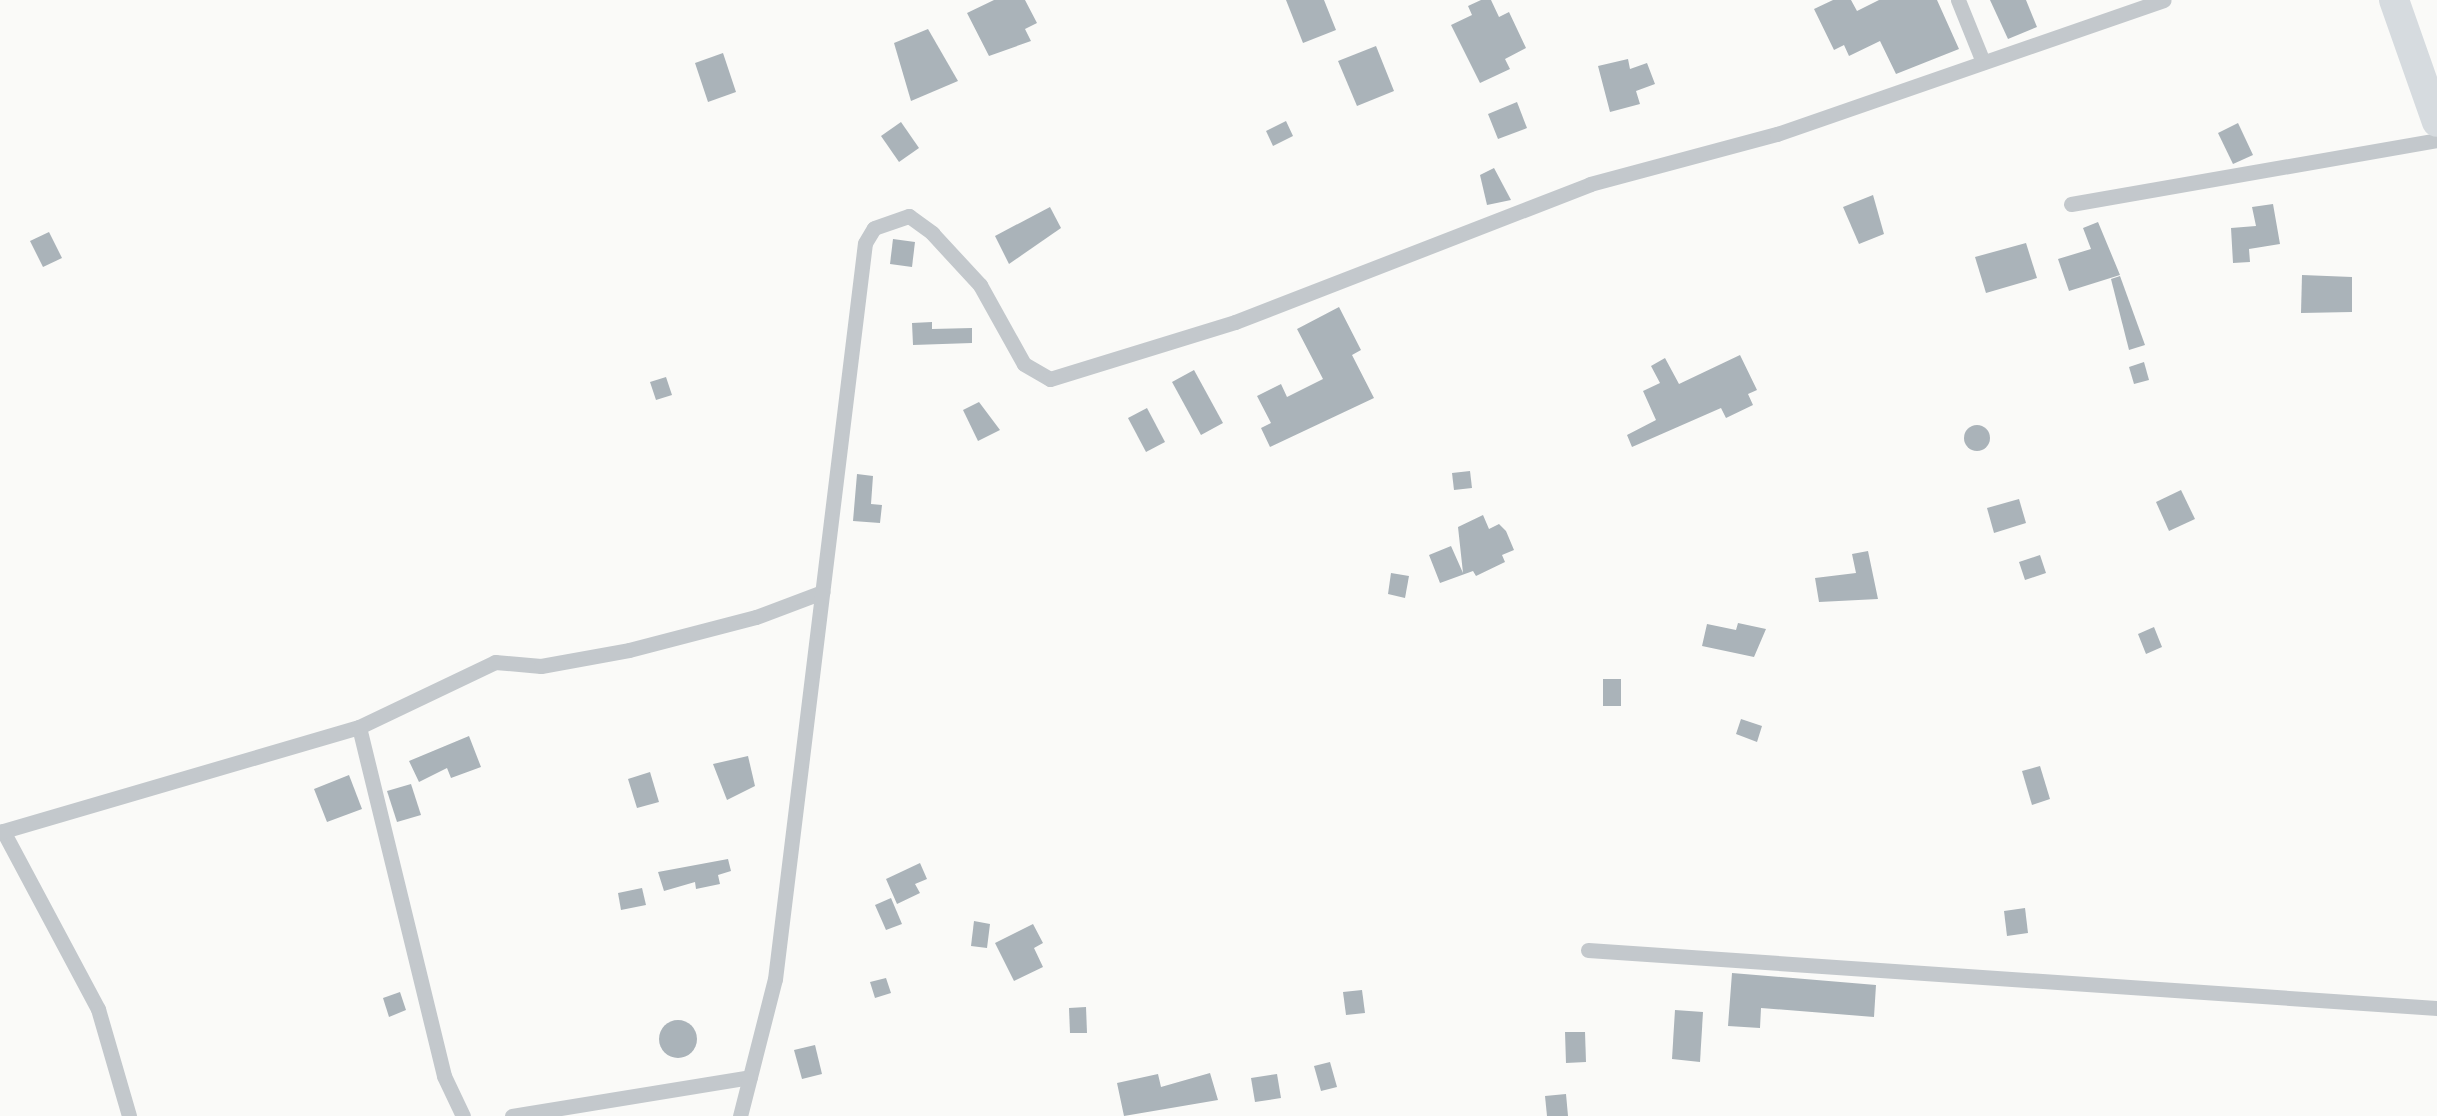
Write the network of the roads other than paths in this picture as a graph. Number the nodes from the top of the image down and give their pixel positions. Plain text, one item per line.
1 (1958, 0) edge
2 (2163, 0) edge
3 (2394, 0) edge
4 (1983, 62) junction
5 (2437, 122) edge
6 (2437, 140) edge
7 (2071, 204) dead end
8 (822, 592) junction
9 (359, 727) junction
10 (2, 831) edge
11 (1588, 950) dead end
12 (2437, 1008) edge
13 (750, 1076) junction
14 (129, 1116) edge
15 (463, 1116) edge
16 (512, 1116) edge
17 (740, 1116) edge

1 - 4 street
2 - 4 street
3 - 5 highway
4 - 8 street
6 - 7 street
8 - 9 street
8 - 13 street
9 - 10 street
9 - 15 street
10 - 14 street
11 - 12 street
13 - 16 street
13 - 17 street

